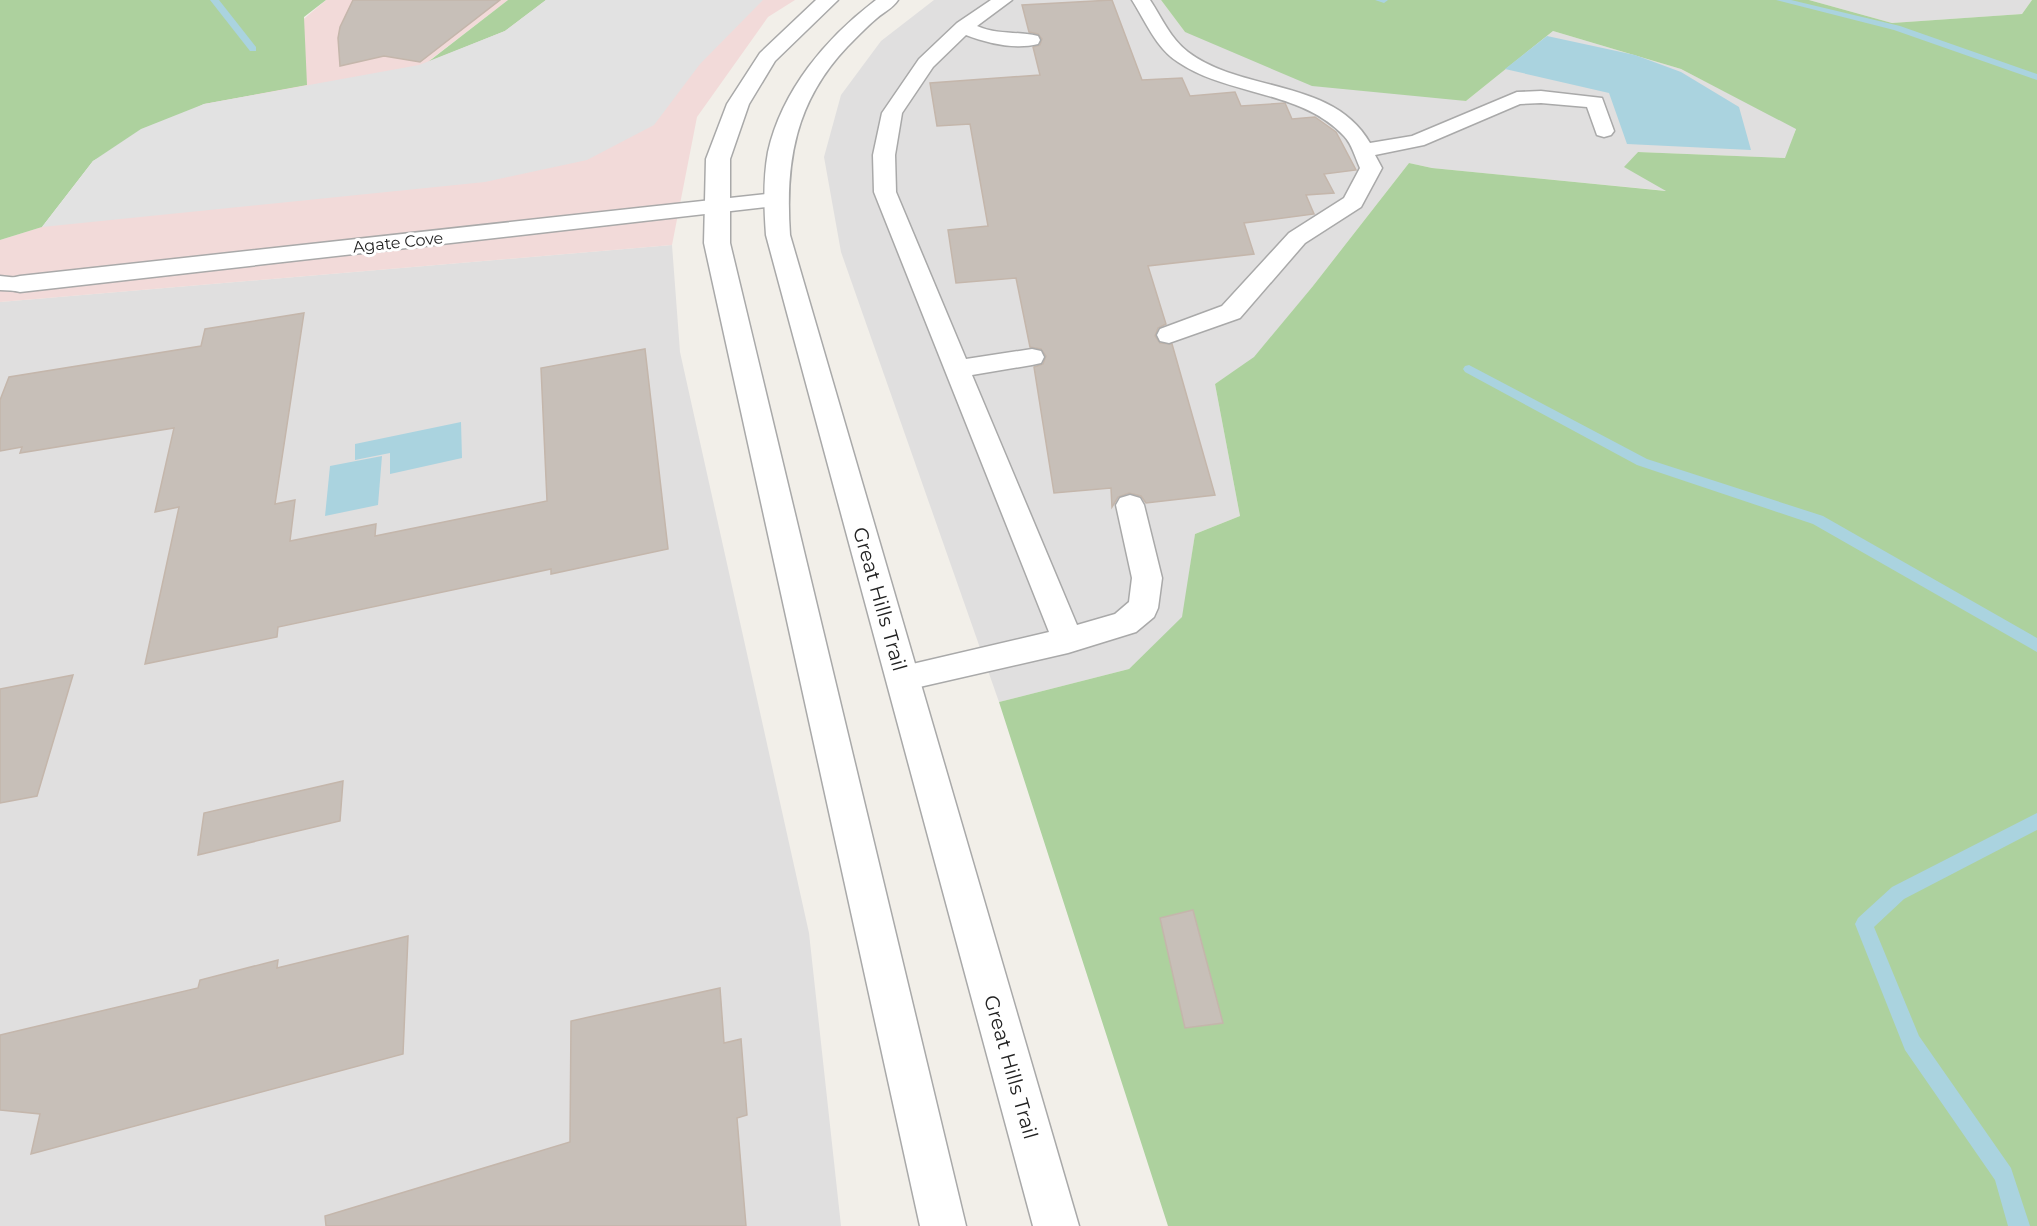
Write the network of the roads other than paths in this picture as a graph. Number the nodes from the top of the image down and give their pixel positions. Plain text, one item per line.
1 (828, 0) edge
2 (888, 0) edge
3 (1003, 0) edge
4 (1141, 0) edge
5 (964, 27) junction
6 (1031, 40) dead end
7 (1604, 132) dead end
8 (1362, 151) junction
9 (775, 200) junction
10 (717, 207) junction
11 (10, 284) edge
12 (1169, 335) dead end
13 (1032, 357) dead end
14 (956, 369) junction
15 (1130, 505) dead end
16 (1068, 640) junction
17 (902, 678) junction
18 (943, 1226) edge
19 (1056, 1226) edge

1 - 10 street
2 - 9 street, Great Hills Trail
3 - 5 lane
4 - 8 lane
5 - 6 lane
5 - 14 lane
7 - 8 lane
8 - 12 lane
9 - 10 street, Agate Cove
9 - 17 street, Great Hills Trail
10 - 11 street, Agate Cove
10 - 18 street
13 - 14 lane
14 - 16 lane
15 - 16 lane
16 - 17 lane
17 - 19 street, Great Hills Trail

